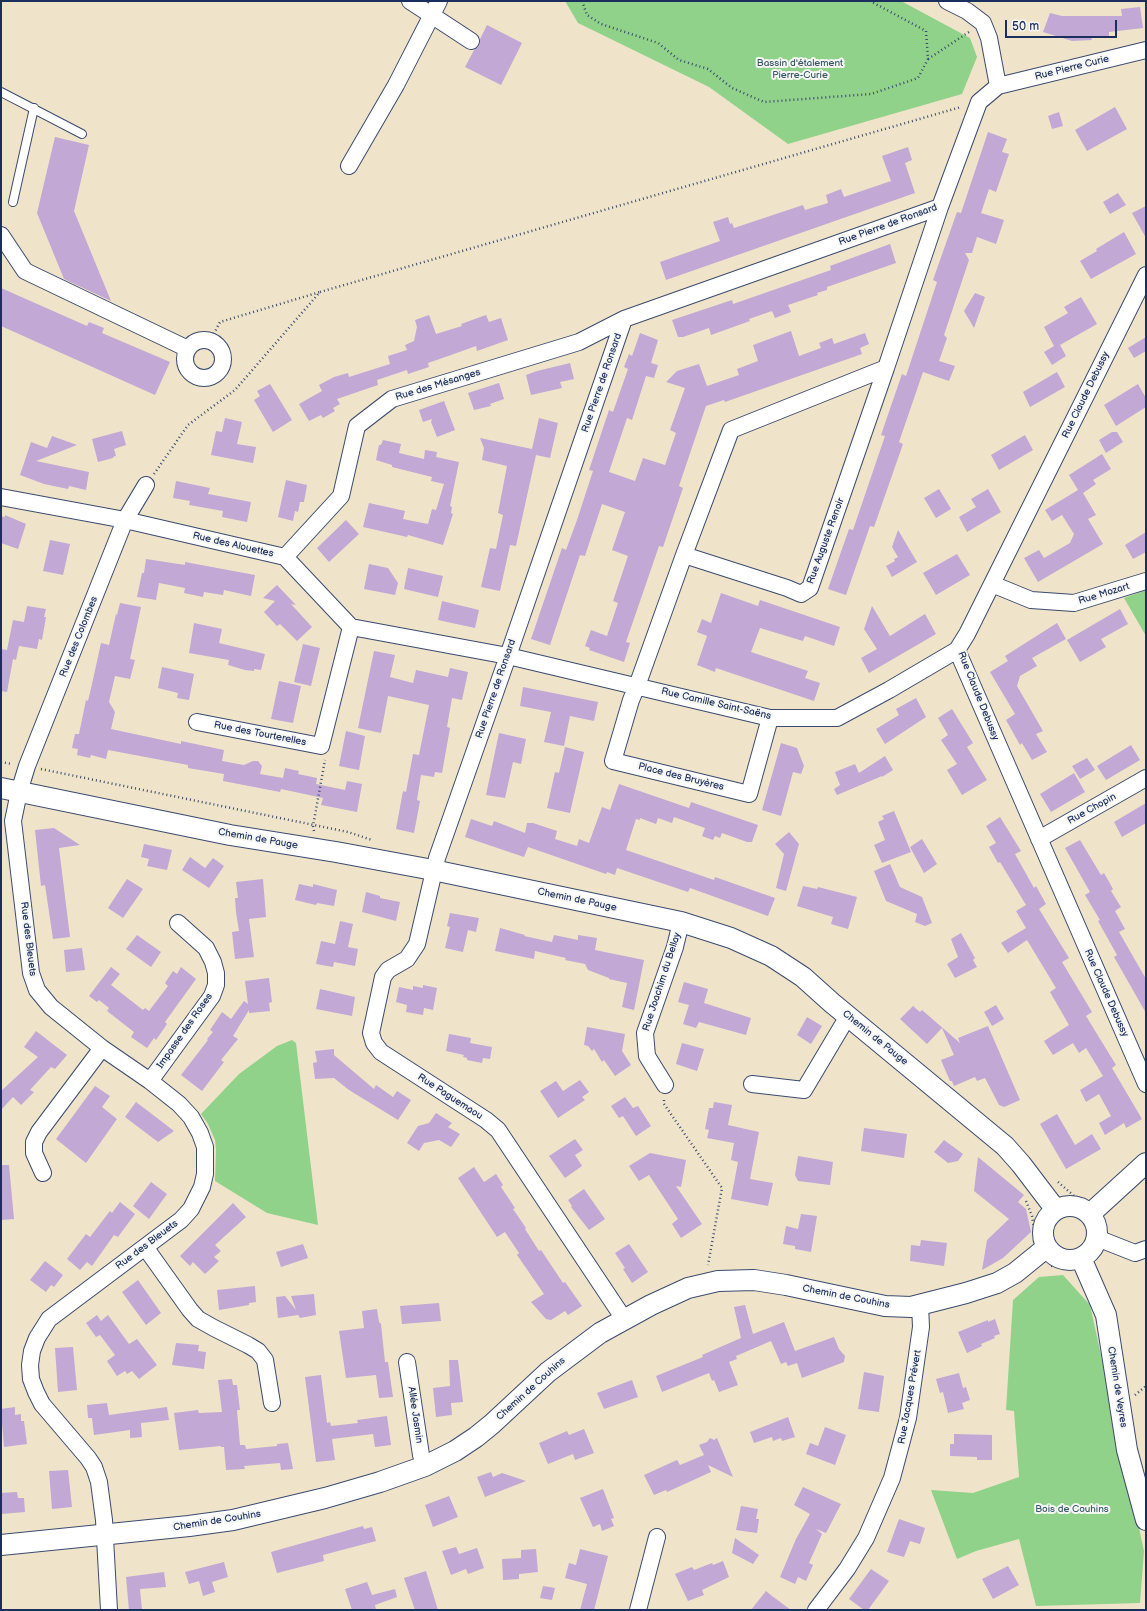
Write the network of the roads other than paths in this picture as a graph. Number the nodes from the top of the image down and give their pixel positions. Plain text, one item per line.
1 (410, 1) edge
2 (439, 1) edge
3 (947, 1) edge
4 (432, 16) junction
5 (471, 41) dead end
6 (1146, 50) edge
7 (998, 86) junction
8 (2, 94) edge
9 (978, 102) joint
10 (34, 108) junction
11 (82, 134) dead end
12 (349, 166) dead end
13 (13, 202) dead end
14 (940, 207) junction
15 (1, 235) edge
16 (1146, 275) edge
17 (624, 319) junction
18 (188, 349) junction
19 (886, 368) junction
20 (146, 485) road end
21 (1, 497) edge
22 (125, 520) junction
23 (684, 555) junction
24 (285, 557) junction
25 (1146, 581) edge
26 (992, 584) junction
27 (351, 627) junction
28 (957, 650) junction
29 (508, 656) junction
30 (637, 686) junction
31 (770, 718) junction
32 (197, 722) dead end
33 (1146, 778) edge
34 (10, 790) edge
35 (1039, 839) junction
36 (433, 870) junction
37 (681, 922) junction
38 (178, 923) dead end
39 (848, 1016) junction
40 (102, 1048) junction
41 (150, 1081) junction
42 (752, 1084) dead end
43 (1146, 1084) edge
44 (665, 1085) road end
45 (1146, 1164) edge
46 (43, 1173) dead end
47 (1056, 1210) junction
48 (1090, 1214) junction
49 (1097, 1238) junction
50 (1045, 1240) junction
51 (145, 1247) junction
52 (1146, 1249) edge
53 (1064, 1261) junction
54 (920, 1305) junction
55 (624, 1319) junction
56 (408, 1362) dead end
57 (272, 1403) dead end
58 (425, 1466) junction
59 (1146, 1520) edge
60 (104, 1534) junction
61 (657, 1537) dead end
62 (1, 1545) edge
63 (109, 1610) edge
64 (638, 1610) edge
65 (816, 1610) edge

1 - 4 street
2 - 4 street
3 - 7 street
4 - 5 street
4 - 12 street
6 - 7 street, Rue Pierre Curie
7 - 9 street, Rue Pierre Curie
8 - 10 lane
9 - 14 street, Rue Pierre de Ronsard
10 - 11 lane
10 - 13 lane
14 - 17 street, Rue Pierre de Ronsard
14 - 19 street, Rue Auguste Renoir
15 - 18 street
16 - 26 street, Rue Claude Debussy
17 - 24 street, Rue des Mésanges
17 - 29 street, Rue Pierre de Ronsard
18 - 18 street
19 - 23 street
19 - 23 street, Rue Auguste Renoir
20 - 22 street, Rue des Colombes
21 - 22 street, Rue des Alouettes
22 - 24 street, Rue des Alouettes
22 - 34 street, Rue des Colombes
23 - 30 street
24 - 27 street, Rue des Alouettes
25 - 26 street, Rue Mozart
26 - 28 street, Rue Claude Debussy
27 - 29 street
27 - 32 street, Rue des Tourterelles
28 - 31 street, Rue Camille Saint-Saëns
28 - 35 street, Rue Claude Debussy
29 - 30 street, Rue Camille Saint-Saëns
29 - 36 street, Rue Pierre de Ronsard
30 - 31 street, Rue Camille Saint-Saëns
30 - 31 street, Place des Bruyères
33 - 35 street, Rue Chopin
34 - 36 street, Chemin de Pauge
34 - 40 street, Rue des Bleuets
35 - 43 street, Rue Claude Debussy
36 - 37 street, Chemin de Pauge
36 - 55 street, Rue Paguemaou
37 - 39 street, Chemin de Pauge
37 - 44 street, Rue Joachim du Bellay
38 - 41 street, Impasse des Roses
39 - 42 street
39 - 47 street, Chemin de Pauge
40 - 41 street, Rue des Bleuets
40 - 46 street
41 - 51 street, Rue des Bleuets
45 - 48 street
47 - 48 street
47 - 50 street
48 - 49 street
49 - 52 street
49 - 53 street
50 - 53 street
50 - 54 street, Chemin de Couhins
51 - 57 street
51 - 60 street, Rue des Bleuets
53 - 59 street, Chemin de Veyres
54 - 55 street, Chemin de Couhins
54 - 65 street, Rue Jacques Prévert
55 - 58 street, Chemin de Couhins
56 - 58 street, Allée Jasmin
58 - 60 street, Chemin de Couhins
60 - 62 street, Chemin de Couhins
60 - 63 street, Rue des Bleuets
61 - 64 street

